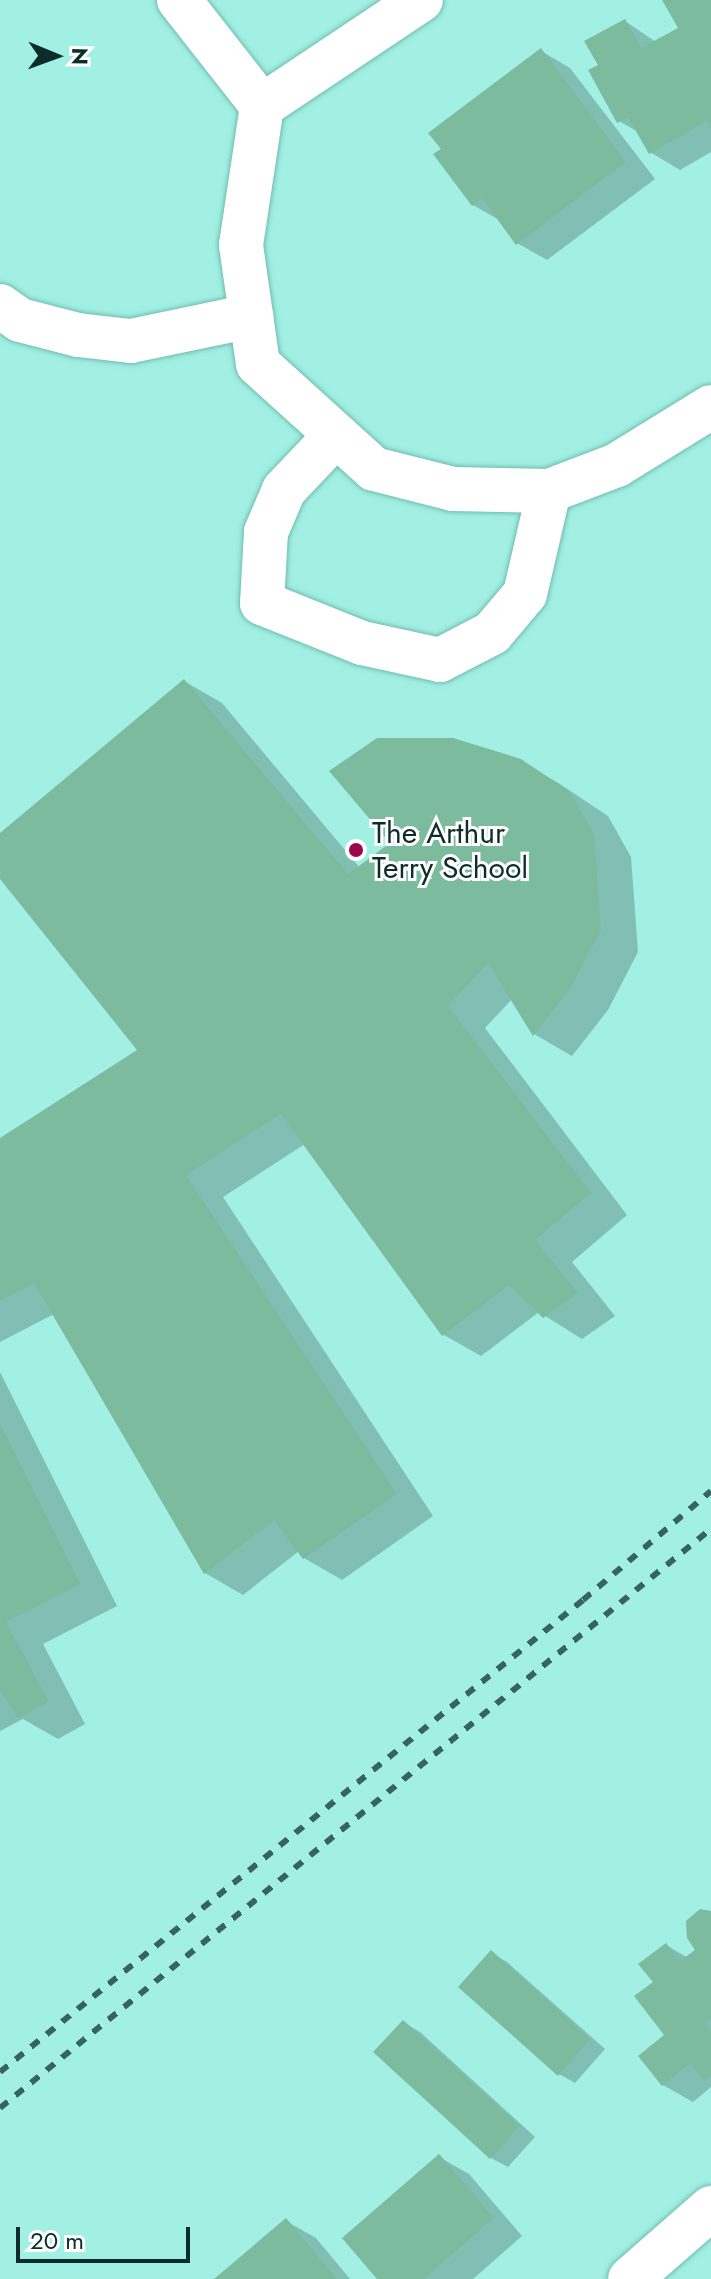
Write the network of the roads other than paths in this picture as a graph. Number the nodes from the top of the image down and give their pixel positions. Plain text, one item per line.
1 (179, 0) edge
2 (421, 0) edge
3 (262, 106) junction
4 (0, 306) edge
5 (251, 316) junction
6 (711, 407) edge
7 (336, 435) junction
8 (549, 491) junction
9 (711, 2208) edge
10 (630, 2279) edge

1 - 3 street
2 - 3 street
3 - 5 street
4 - 5 street
5 - 7 street
6 - 8 street
7 - 8 street
7 - 8 street
9 - 10 street

